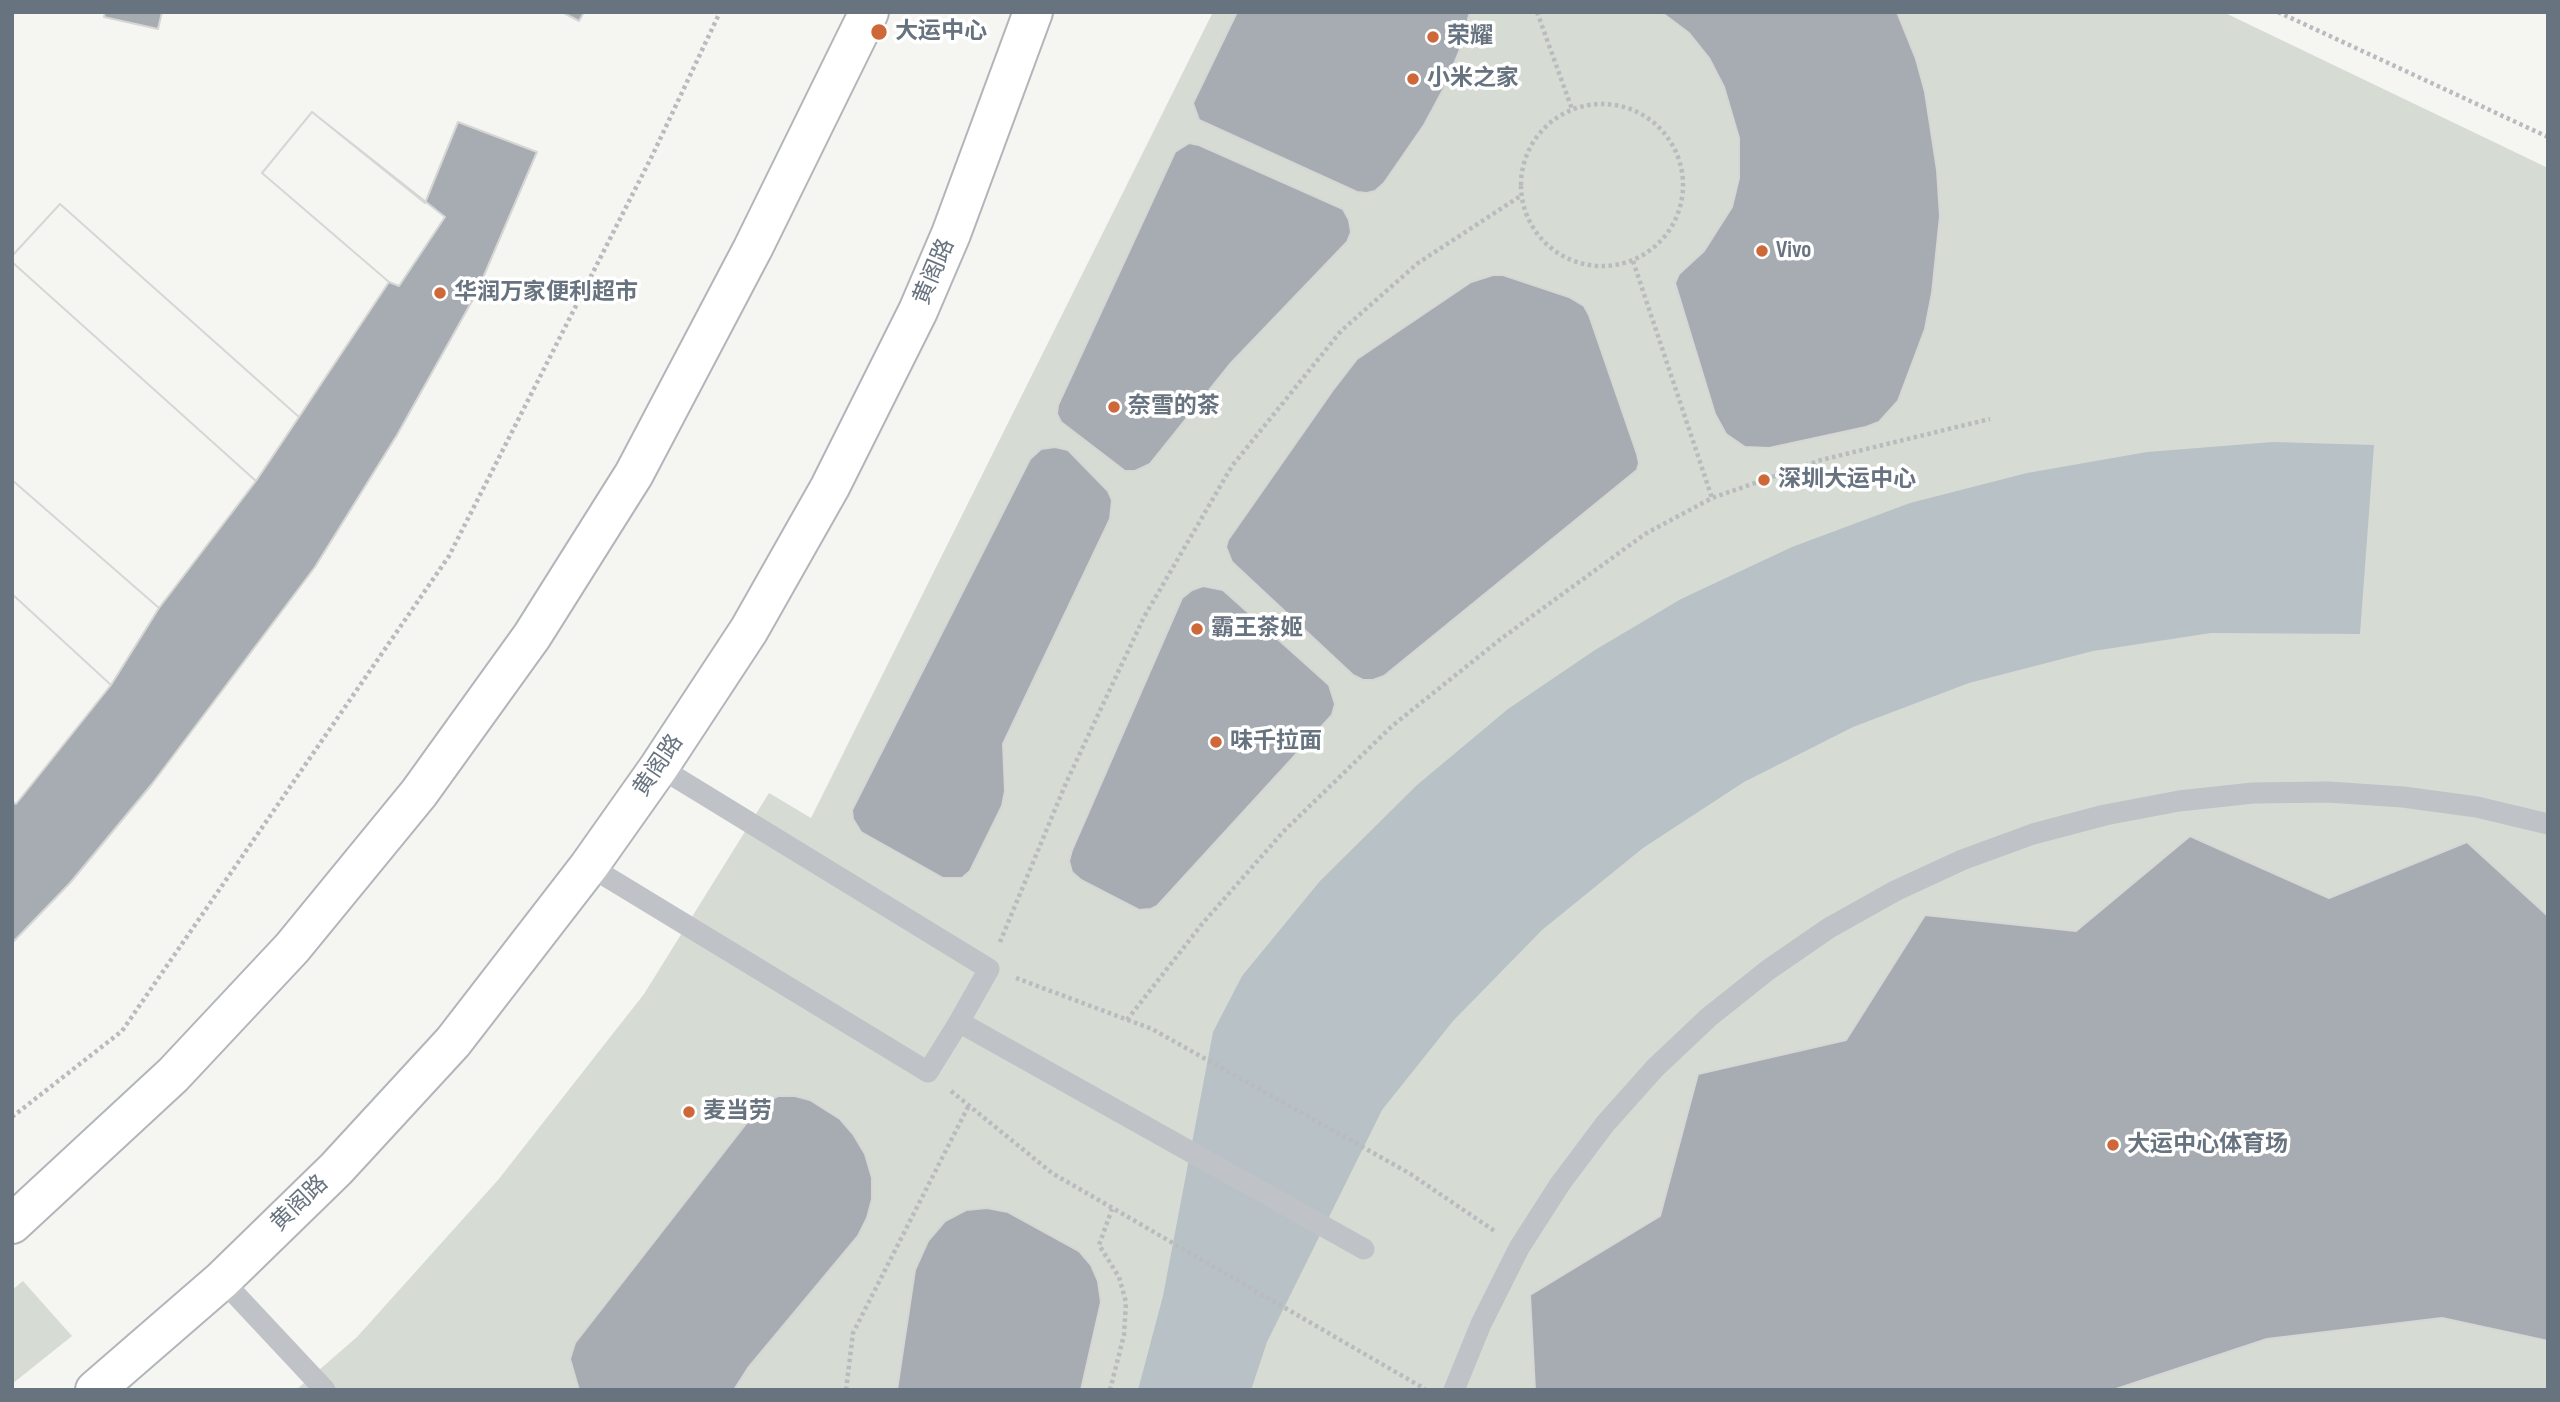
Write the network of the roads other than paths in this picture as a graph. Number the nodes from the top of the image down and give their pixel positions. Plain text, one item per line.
1 (869, 12) edge
2 (1033, 12) edge
3 (659, 767) junction
4 (2548, 824) edge
5 (589, 866) junction
6 (959, 1022) junction
7 (12, 1224) edge
8 (1364, 1250) dead end
9 (222, 1280) junction
10 (95, 1390) edge
11 (326, 1390) edge
12 (1454, 1390) edge

1 - 7 main road
2 - 3 main road, 黄阁路
3 - 5 main road, 黄阁路
3 - 6 lane
4 - 12 lane
5 - 6 lane
5 - 9 main road, 黄阁路
6 - 8 lane
9 - 10 main road, 黄阁路
9 - 11 lane

